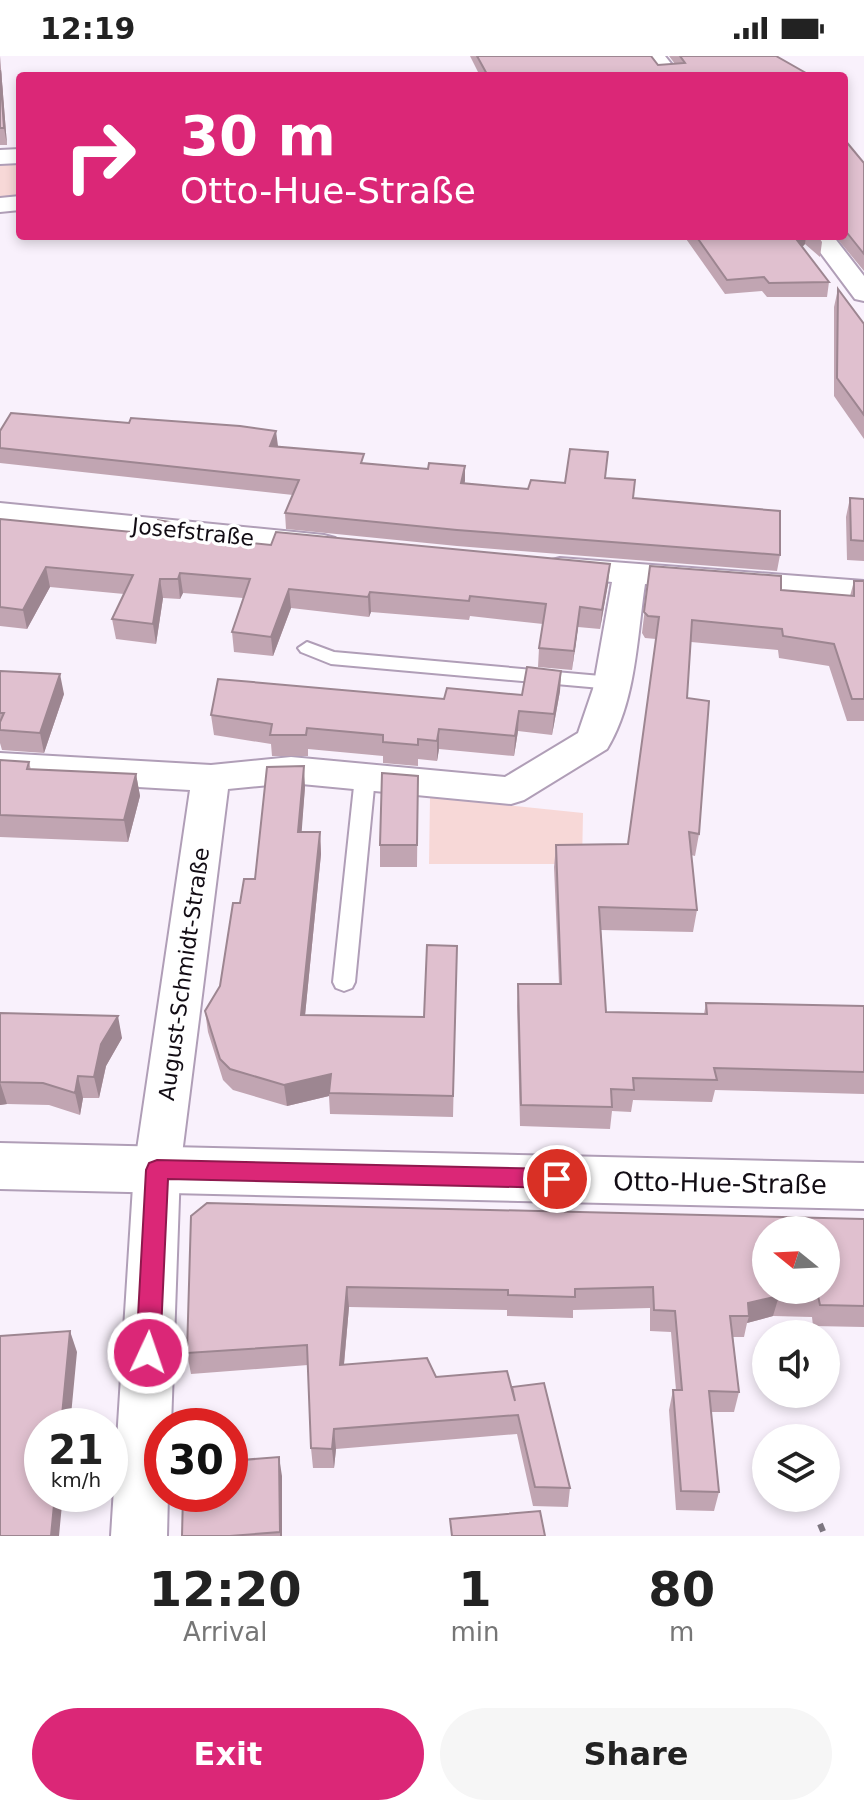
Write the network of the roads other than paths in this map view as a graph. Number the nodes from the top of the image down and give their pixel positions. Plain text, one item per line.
1 (654, 56) edge
2 (667, 72) edge
3 (823, 240) edge
4 (864, 293) edge
5 (0, 512) edge
6 (350, 548) edge
7 (536, 566) edge
8 (630, 574) junction
9 (864, 591) edge
10 (307, 648) dead end
11 (612, 683) junction
12 (0, 766) edge
13 (365, 777) junction
14 (211, 778) junction
15 (344, 982) dead end
16 (0, 1166) edge
17 (157, 1170) junction
18 (864, 1186) edge
19 (139, 1536) edge

1 - 2 street
3 - 4 street
5 - 6 street, Josefstraße
7 - 8 street
8 - 9 street
8 - 11 street
10 - 11 lane
11 - 13 street
12 - 14 street
13 - 14 street
13 - 15 lane
14 - 17 street, August-Schmidt-Straße
16 - 17 street, Otto-Hue-Straße
17 - 18 street, Otto-Hue-Straße
17 - 19 street, August-Schmidt-Straße

